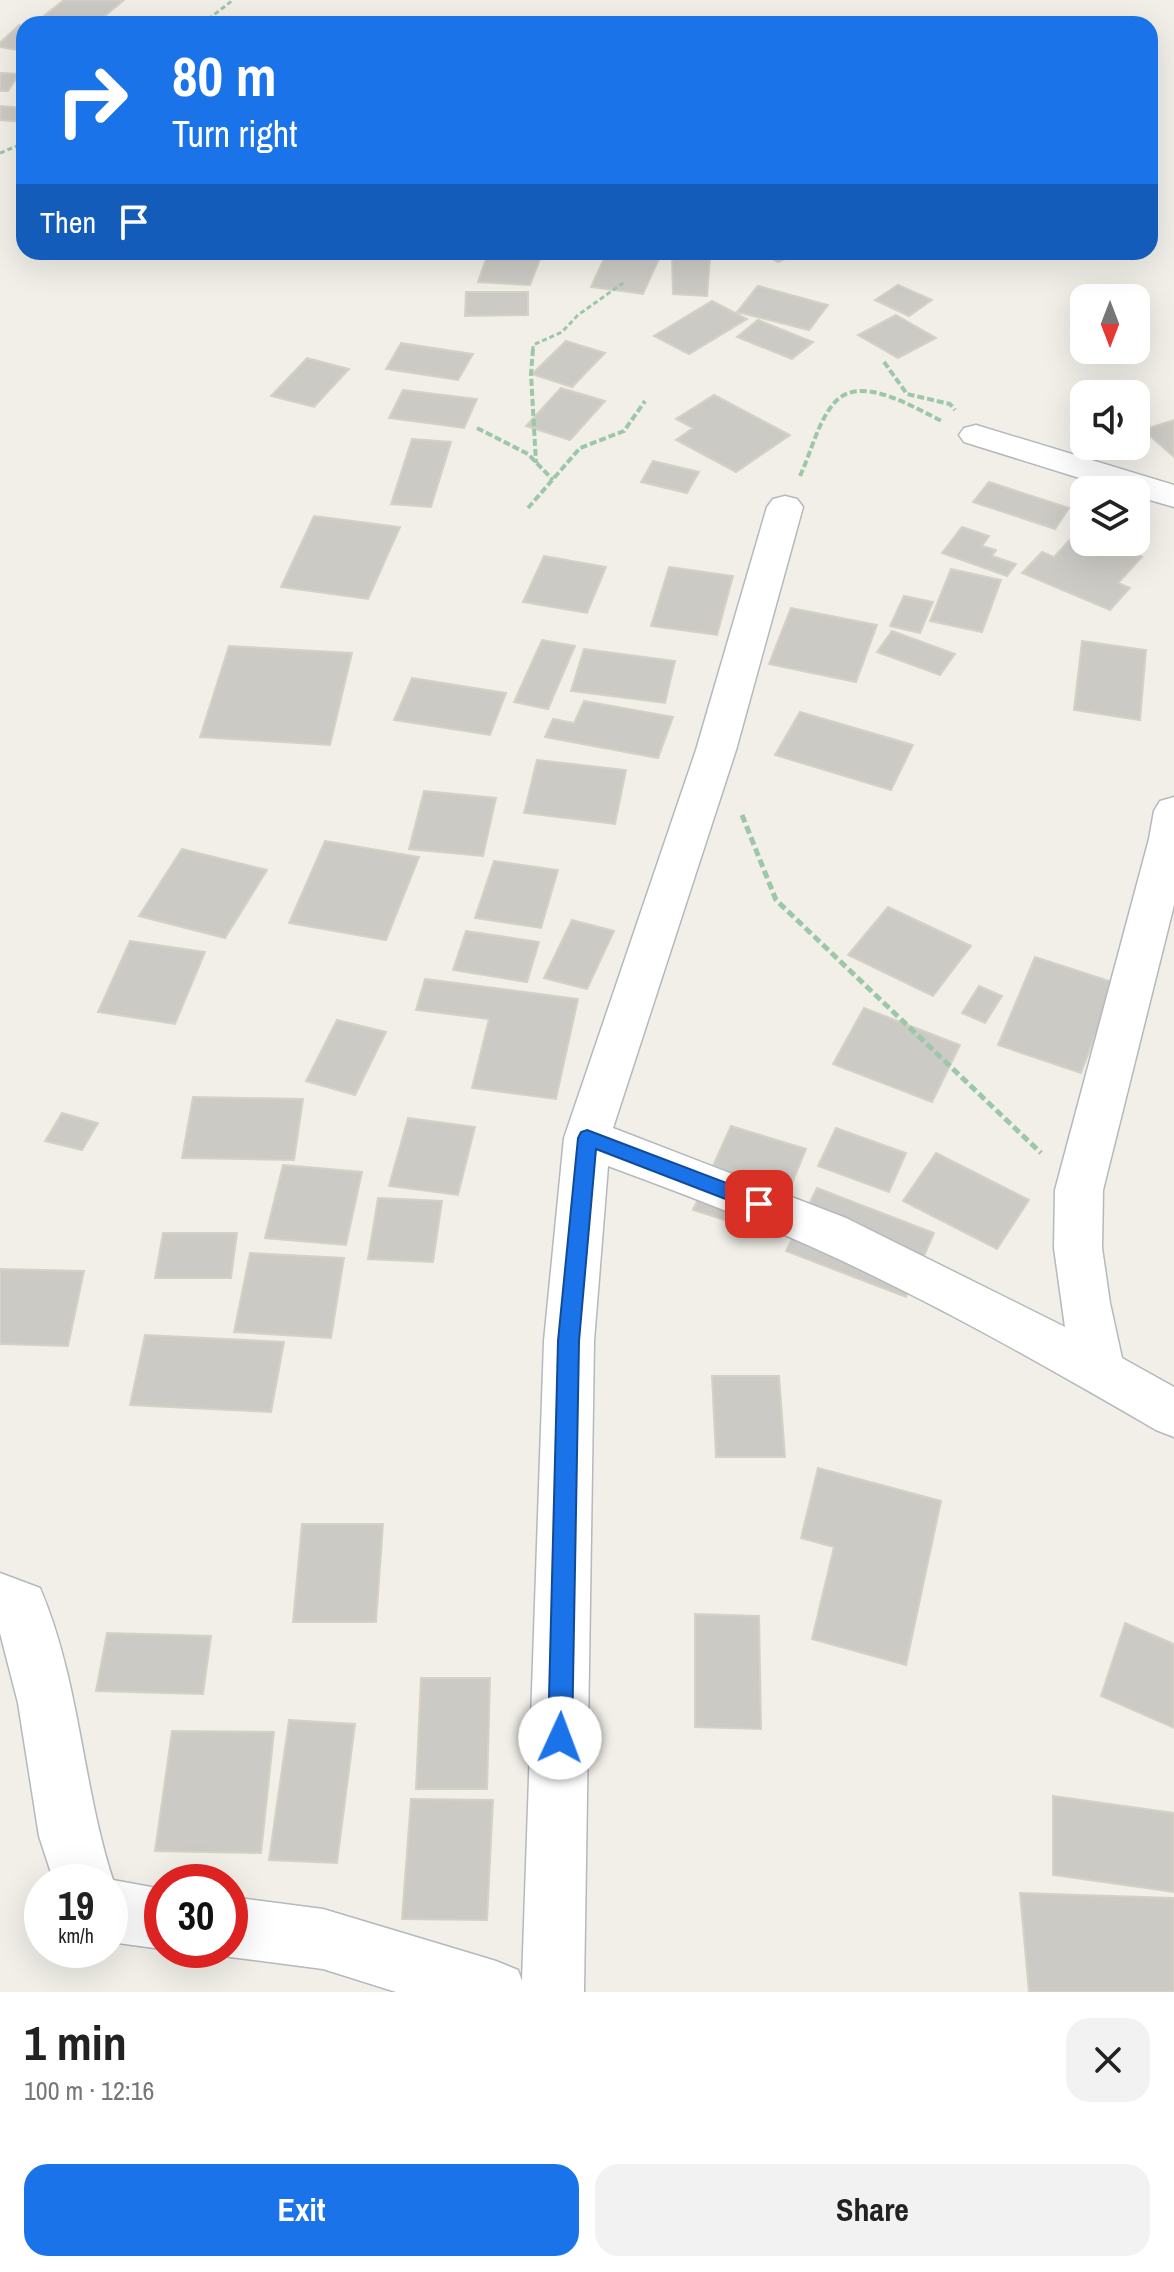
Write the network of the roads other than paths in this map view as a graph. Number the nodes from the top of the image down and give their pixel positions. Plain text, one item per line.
1 (976, 435) road end
2 (1174, 496) edge
3 (785, 507) road end
4 (1174, 811) edge
5 (587, 1138) junction
6 (1100, 1371) junction
7 (1174, 1414) edge
8 (0, 1599) edge
9 (78, 1864) edge
10 (248, 1929) edge
11 (496, 1992) edge
12 (553, 1992) edge

1 - 2 street
3 - 5 street
4 - 6 street
5 - 6 street
5 - 12 street
6 - 7 street
8 - 9 street
10 - 11 street

